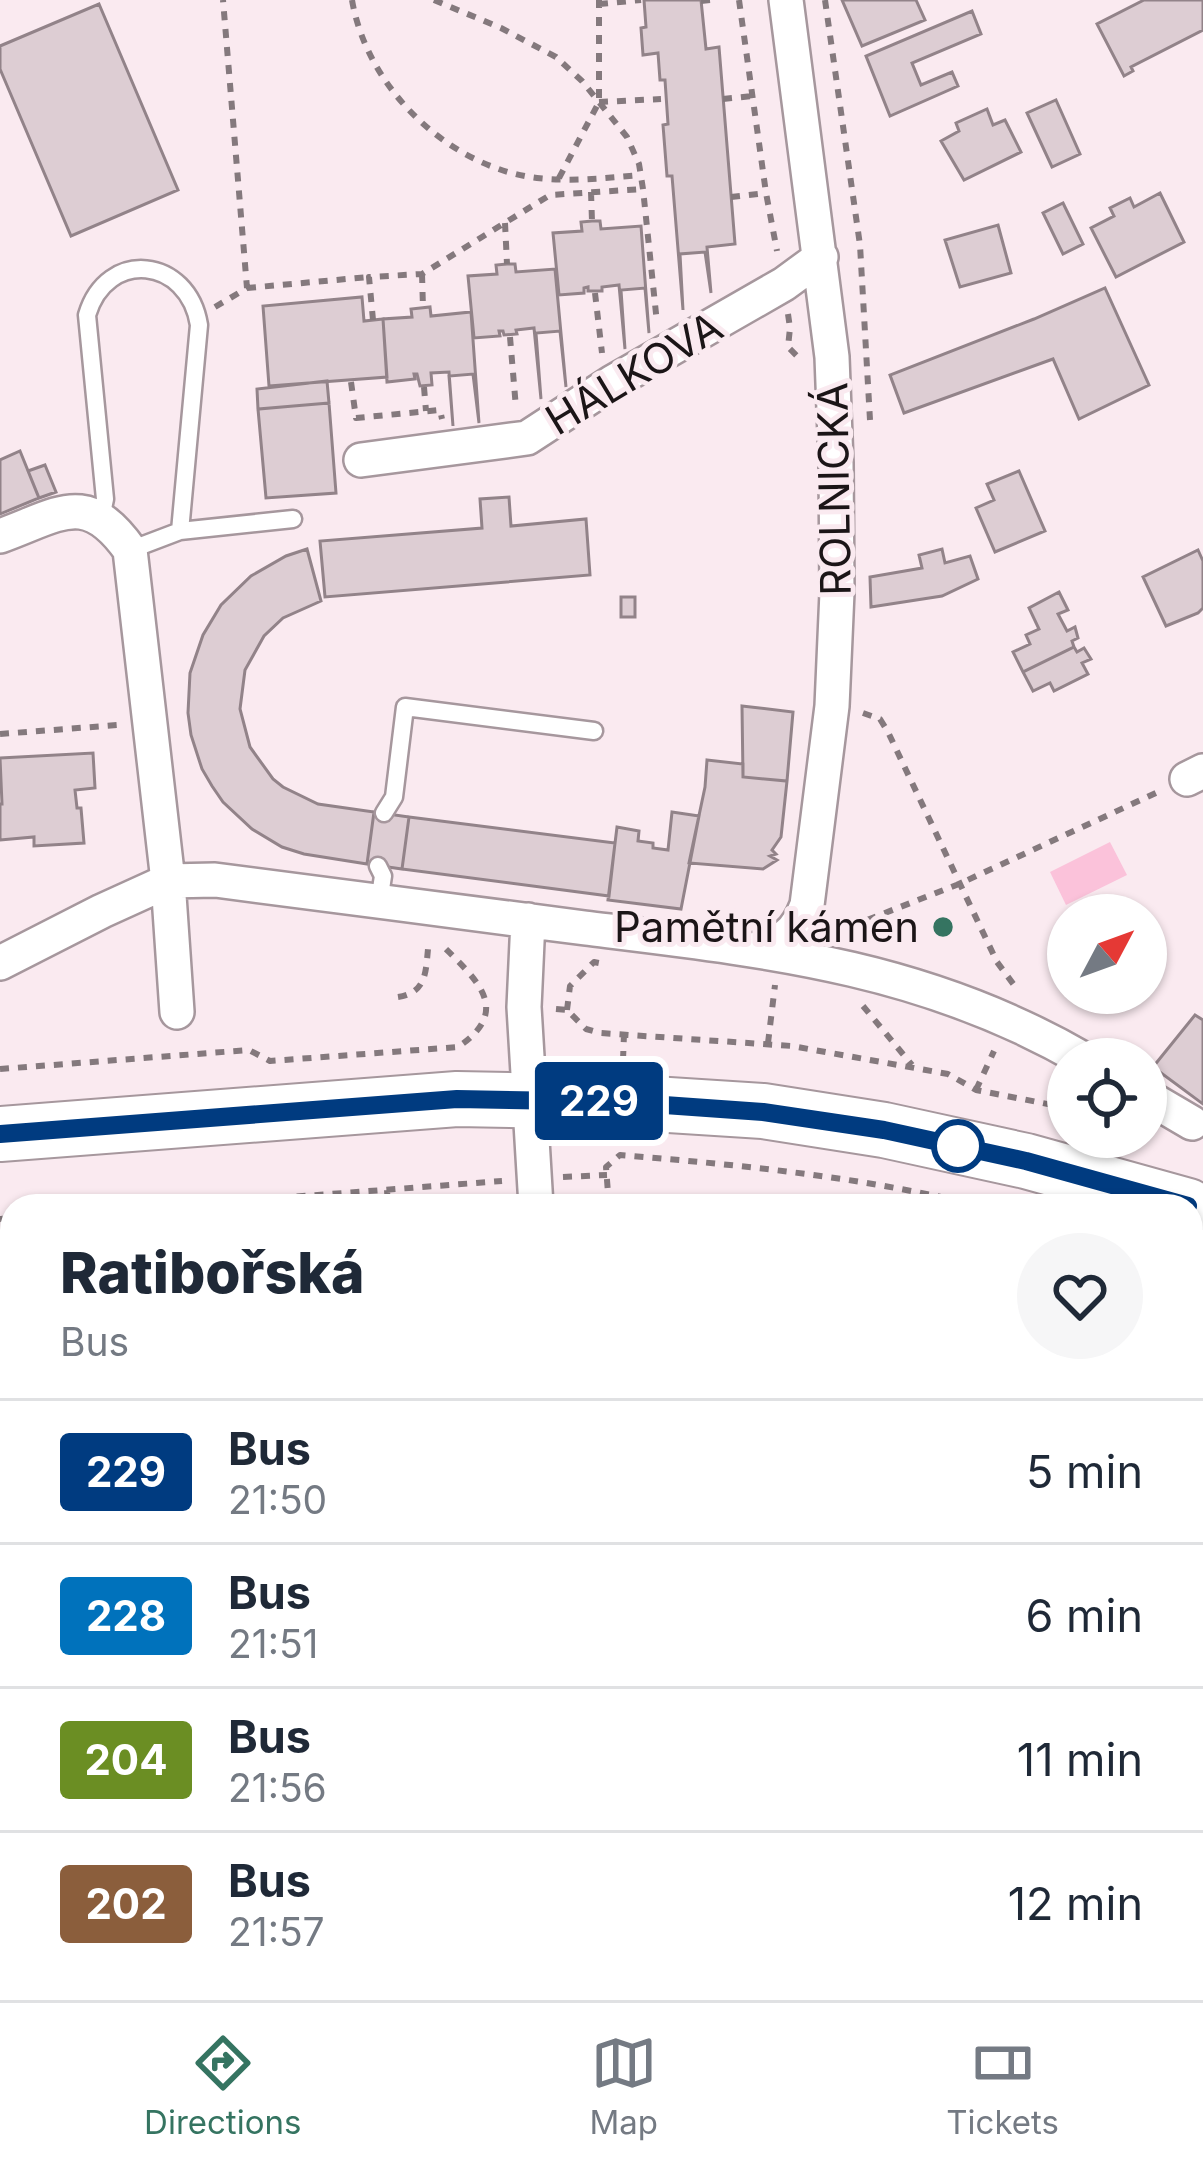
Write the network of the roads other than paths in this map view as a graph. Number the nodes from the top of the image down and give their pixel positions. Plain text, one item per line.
1 (786, 0) edge
2 (821, 257) junction
3 (361, 460) dead end
4 (101, 518) junction
5 (293, 519) dead end
6 (180, 531) junction
7 (0, 536) edge
8 (130, 550) junction
9 (594, 731) dead end
10 (393, 809) dead end
11 (168, 881) junction
12 (528, 920) junction
13 (754, 950) junction
14 (0, 963) edge
15 (177, 1012) dead end
16 (1055, 1038) edge
17 (530, 1100) junction
18 (1167, 1108) edge
19 (1192, 1123) dead end
20 (0, 1134) edge
21 (535, 1194) edge
22 (1144, 1194) edge

1 - 2 street, ROLNICKÁ
2 - 3 street, HÁLKOVA
2 - 13 street, ROLNICKÁ
4 - 6 lane
4 - 7 street
4 - 8 street
5 - 6 lane
6 - 8 lane
8 - 11 street
9 - 10 lane
11 - 12 street
11 - 14 street
11 - 15 street
12 - 13 street
12 - 17 street
13 - 16 street
17 - 20 main road
17 - 21 street
17 - 22 main road
18 - 19 street

